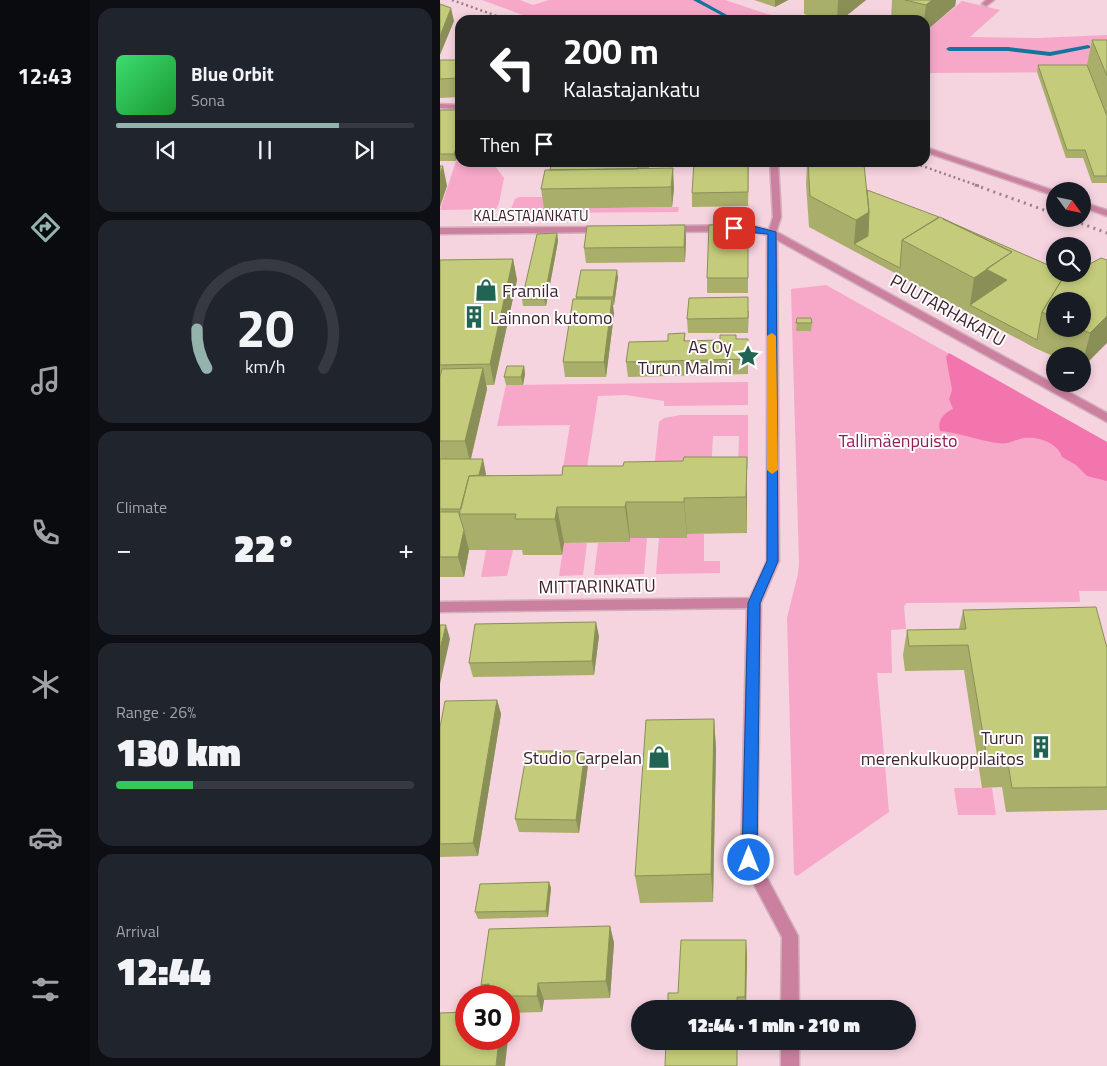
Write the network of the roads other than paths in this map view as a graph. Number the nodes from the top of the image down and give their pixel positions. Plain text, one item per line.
1 (440, 106) edge
2 (455, 107) edge
3 (930, 151) edge
4 (774, 167) edge
5 (1046, 191) edge
6 (1091, 207) edge
7 (1107, 213) edge
8 (659, 229) edge
9 (612, 230) edge
10 (440, 231) edge
11 (772, 232) junction
12 (1107, 418) edge
13 (754, 603) junction
14 (440, 607) edge
15 (790, 1000) edge
16 (790, 1050) edge
17 (790, 1066) edge

1 - 2 lane
3 - 5 lane
4 - 11 lane
6 - 7 lane
8 - 11 street
9 - 10 street, KALASTAJANKATU
11 - 12 street, PUUTARHAKATU
11 - 13 street
13 - 14 street, MITTARINKATU
13 - 15 street
16 - 17 street

